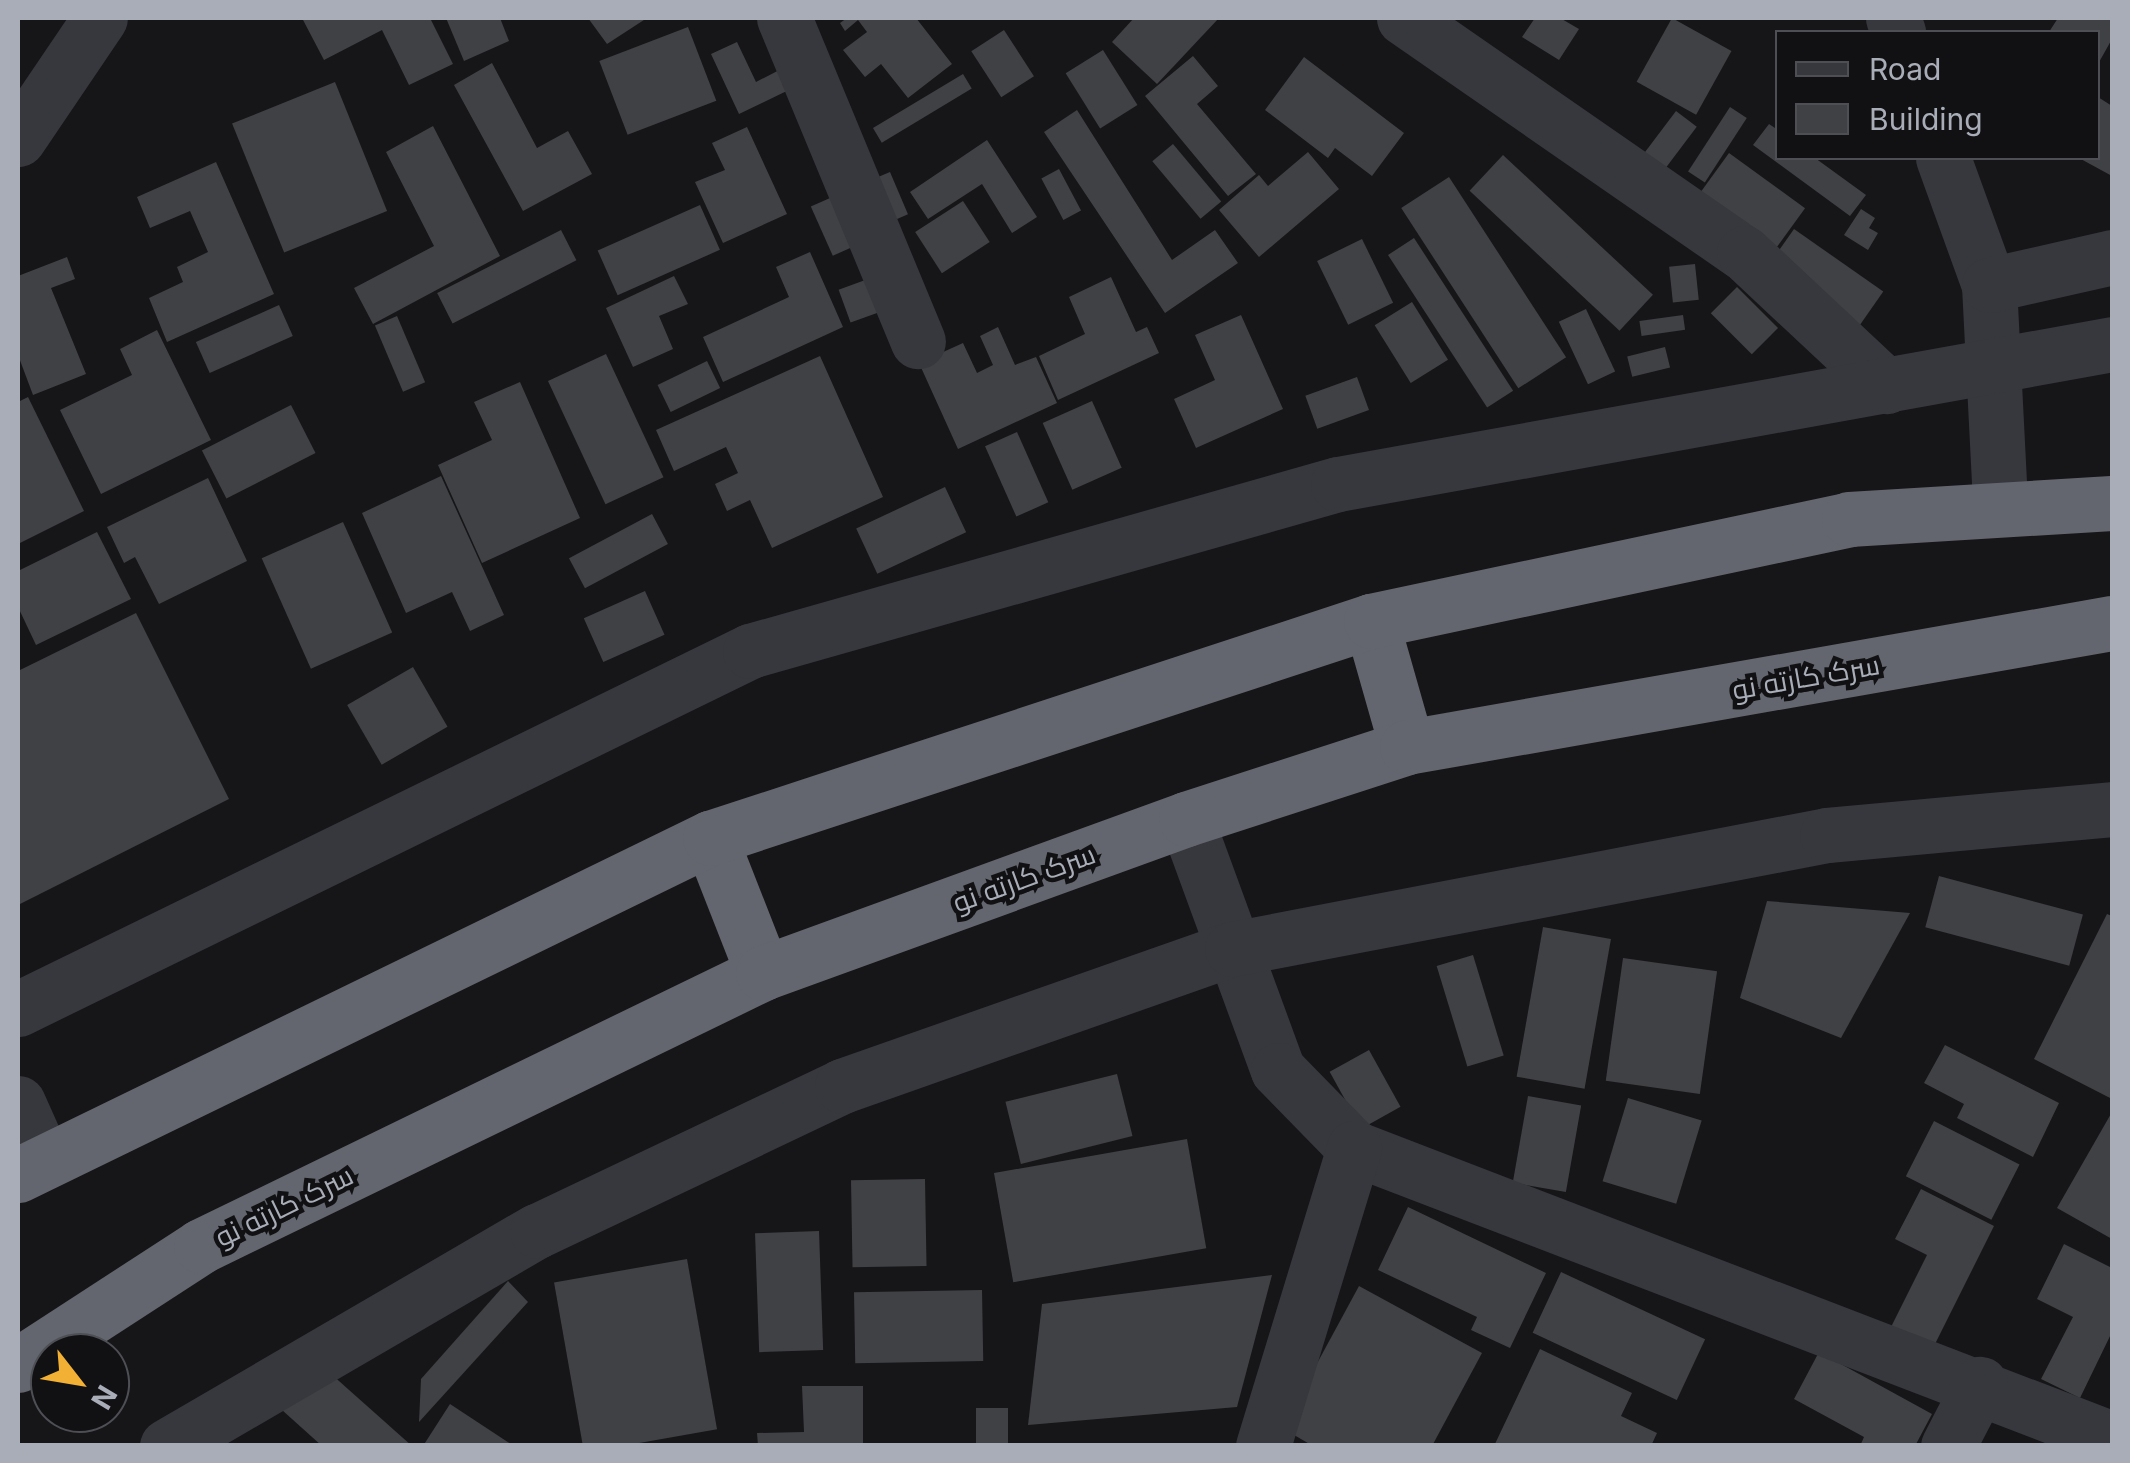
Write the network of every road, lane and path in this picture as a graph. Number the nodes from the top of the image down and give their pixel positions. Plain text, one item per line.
1 (100, 18) edge
2 (784, 18) edge
3 (1404, 18) edge
4 (18, 139) edge
5 (1944, 160) edge
6 (2112, 257) edge
7 (1989, 285) junction
8 (918, 341) dead end
9 (2112, 344) edge
10 (1993, 366) junction
11 (1886, 386) junction
12 (2112, 503) edge
13 (2000, 505) junction
14 (1370, 621) junction
15 (2112, 622) edge
16 (1407, 747) junction
17 (2112, 809) edge
18 (1186, 819) junction
19 (710, 838) junction
20 (1232, 949) junction
21 (763, 973) junction
22 (18, 1009) edge
23 (18, 1103) edge
24 (1354, 1148) junction
25 (30, 1167) edge
26 (18, 1365) edge
27 (1980, 1384) junction
28 (2112, 1439) edge
29 (167, 1446) edge
30 (1263, 1446) edge
31 (1948, 1446) edge

1 - 4 street
2 - 8 street
3 - 11 street
5 - 7 street
6 - 7 street
7 - 10 street
9 - 10 street
10 - 11 street
10 - 13 street
11 - 22 street
12 - 13 highway
13 - 14 highway
14 - 16 highway
14 - 19 highway
15 - 16 highway, سرک کارته نو
16 - 18 highway, سرک کارته نو
17 - 20 street
18 - 20 street
18 - 21 highway, سرک کارته نو
19 - 21 highway
19 - 25 highway
20 - 24 street
20 - 29 street
21 - 26 highway, سرک کارته نو
23 - 25 street
24 - 27 street
24 - 30 street
27 - 28 street
27 - 31 street

